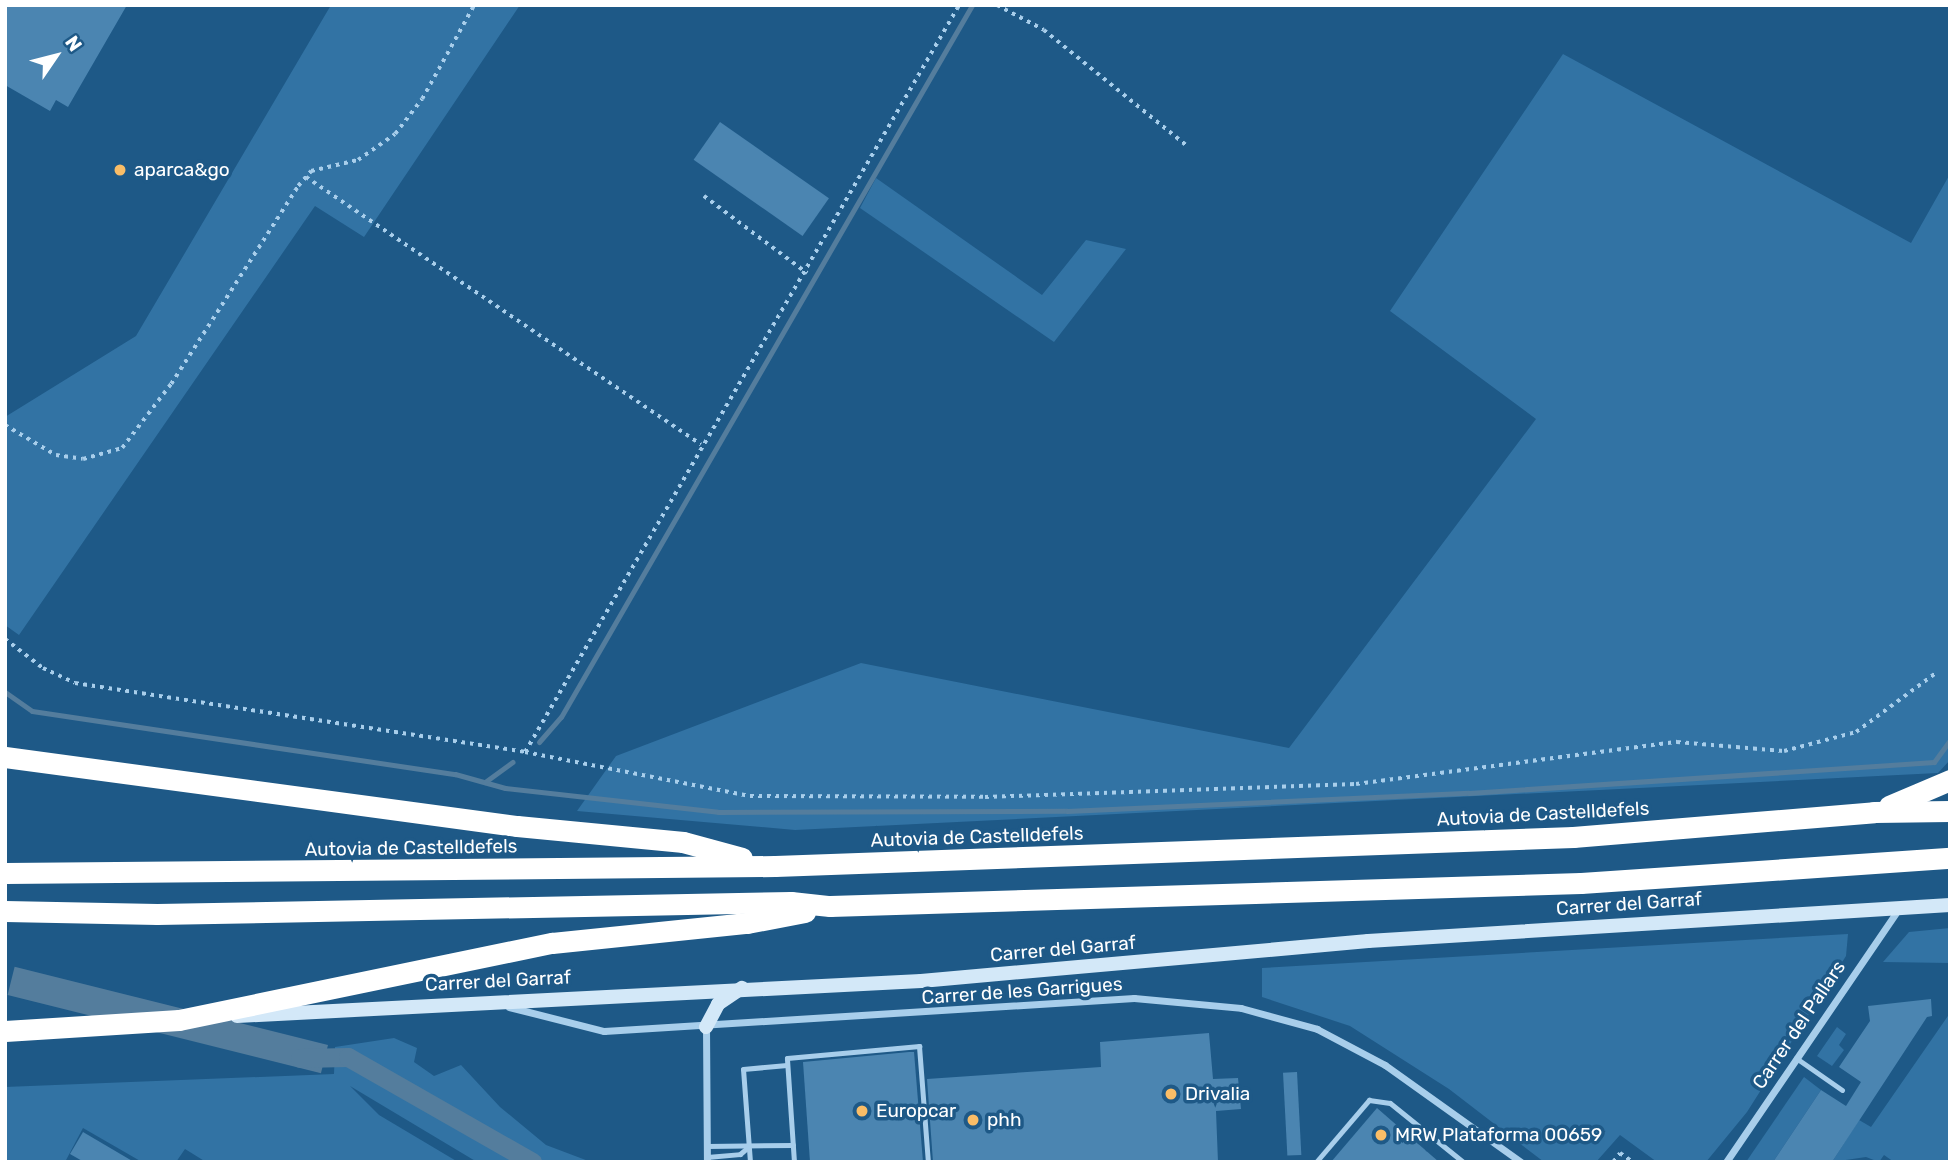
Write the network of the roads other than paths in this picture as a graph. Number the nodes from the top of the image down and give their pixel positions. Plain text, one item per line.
1 (5, 757) edge
2 (1950, 780) edge
3 (1950, 811) edge
4 (1874, 812) junction
5 (1950, 858) edge
6 (775, 866) junction
7 (6, 873) edge
8 (1950, 905) edge
9 (830, 906) junction
10 (1900, 906) junction
11 (5, 911) edge
12 (743, 987) junction
13 (488, 1000) junction
14 (179, 1020) junction
15 (706, 1027) junction
16 (5, 1031) edge
17 (1796, 1058) junction
18 (787, 1065) junction
19 (1842, 1090) dead end
20 (793, 1145) junction
21 (707, 1146) junction
22 (748, 1147) junction
23 (707, 1160) edge
24 (750, 1162) edge
25 (794, 1162) edge
26 (928, 1162) edge
27 (1315, 1162) edge
28 (1463, 1162) edge
29 (1521, 1162) edge
30 (1726, 1162) edge

1 - 6 highway
2 - 4 highway
3 - 4 highway, Autovia de Castelldefels
4 - 6 highway, Autovia de Castelldefels
5 - 9 highway
6 - 7 highway, Autovia de Castelldefels
8 - 10 main road, Carrer del Garraf
9 - 11 highway
9 - 14 highway
10 - 12 main road, Carrer del Garraf
10 - 17 street, Carrer del Pallars
12 - 13 main road, Carrer del Garraf
12 - 15 main road
13 - 14 main road, Carrer del Garraf
13 - 15 street, Carrer de les Garrigues
14 - 16 highway
15 - 21 street
15 - 29 street, Carrer de les Garrigues
17 - 19 lane
17 - 30 street, Carrer del Pallars
18 - 20 lane
18 - 22 lane
18 - 26 lane
20 - 22 lane
20 - 25 lane
21 - 22 lane
21 - 23 street
22 - 23 lane
22 - 24 lane
27 - 28 lane

